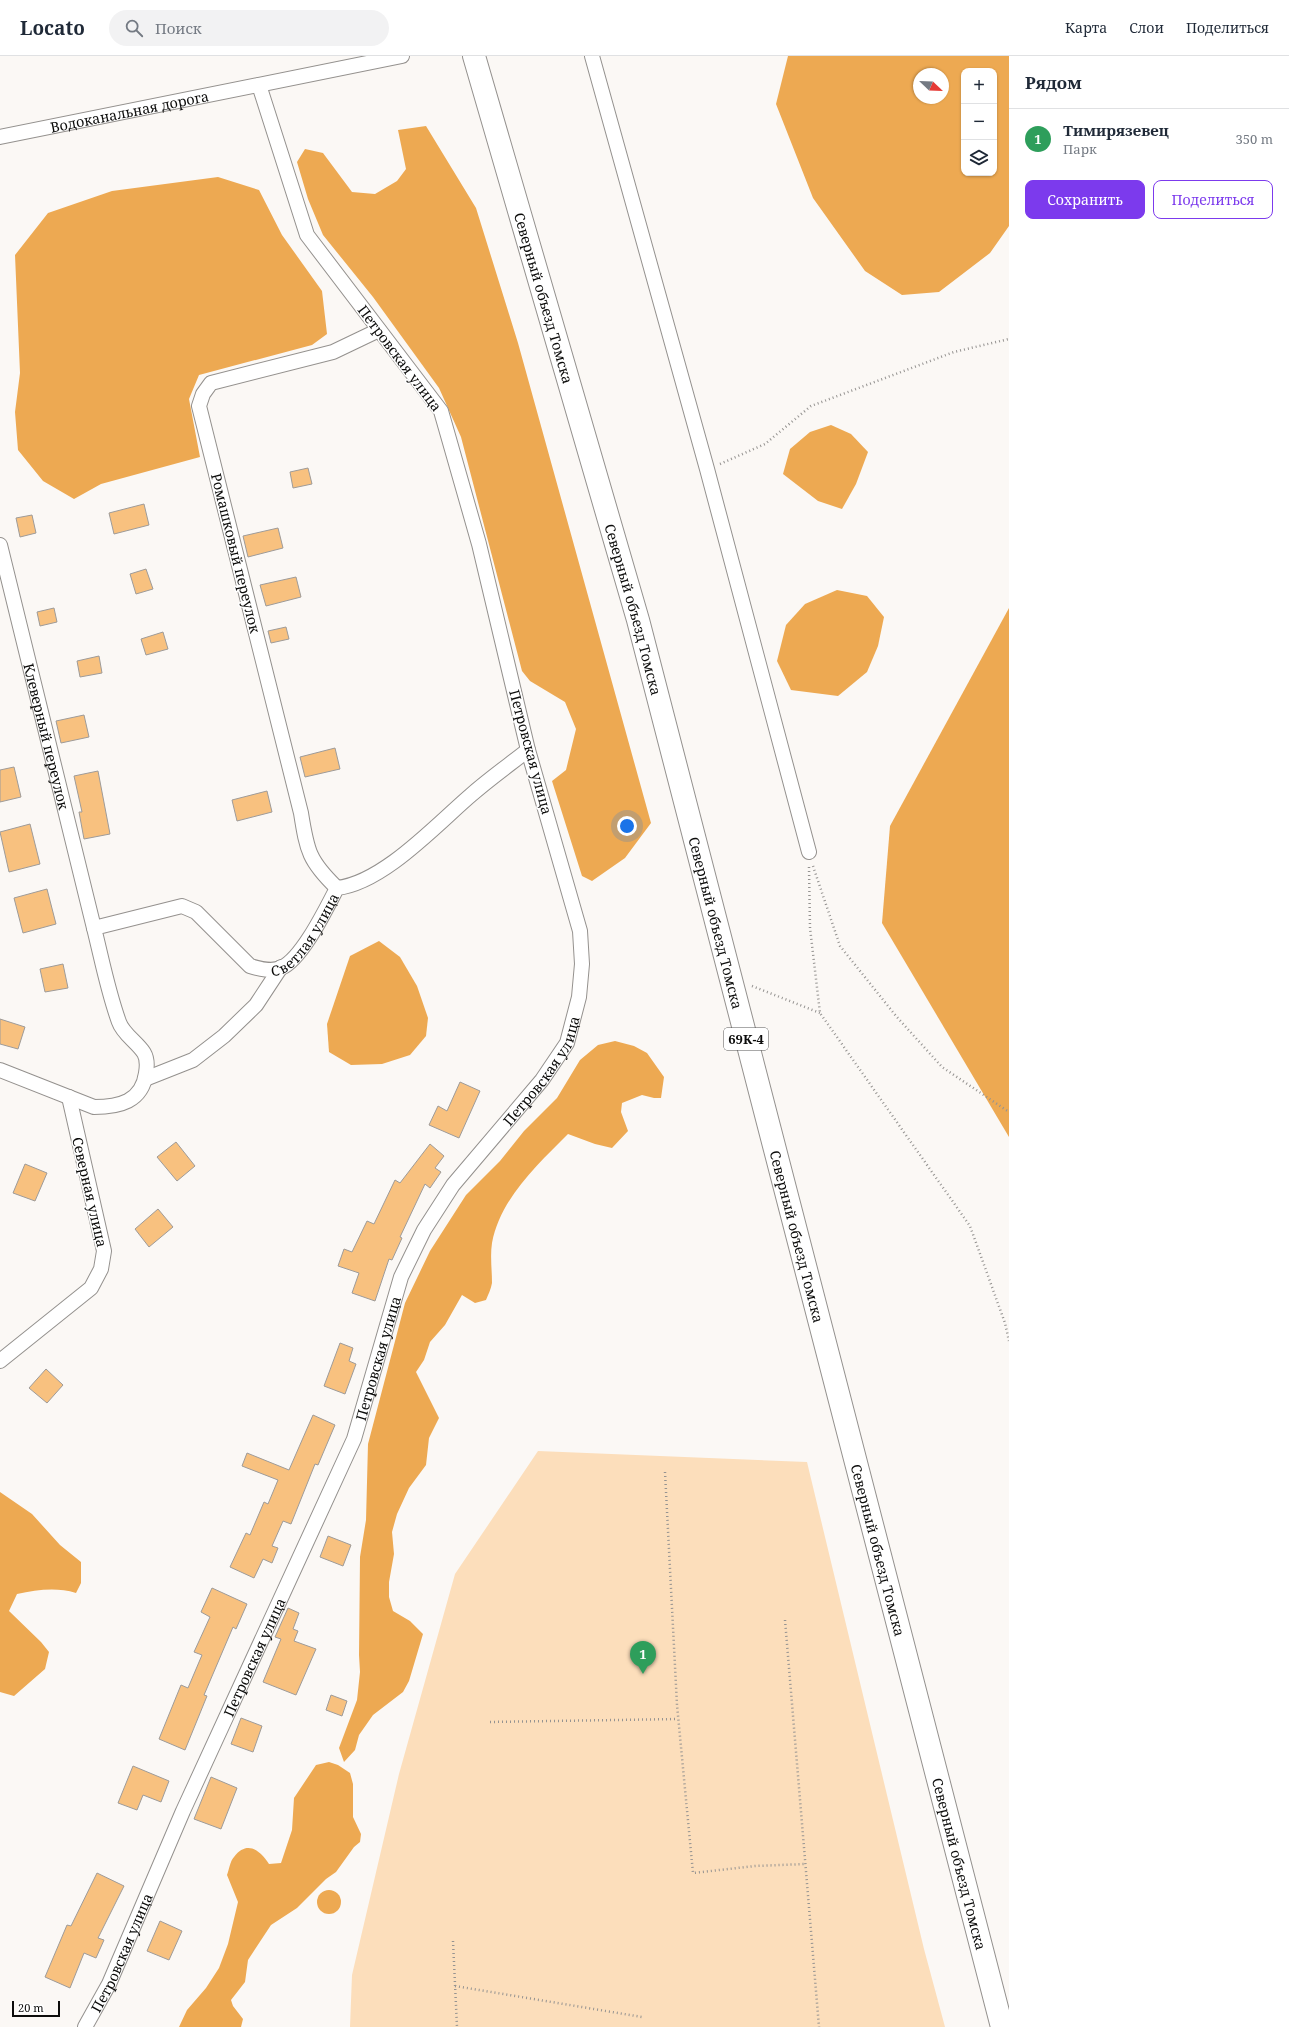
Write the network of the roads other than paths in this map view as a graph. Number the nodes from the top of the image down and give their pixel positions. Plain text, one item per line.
1 (402, 56) edge
2 (474, 56) edge
3 (592, 56) edge
4 (259, 85) junction
5 (0, 137) edge
6 (379, 330) junction
7 (0, 545) edge
8 (528, 750) junction
9 (809, 852) road end
10 (337, 888) junction
11 (94, 928) junction
12 (281, 967) junction
13 (0, 1070) edge
14 (145, 1080) junction
15 (69, 1097) junction
16 (0, 1361) edge
17 (85, 2027) edge
18 (1002, 2027) edge

1 - 4 street, Водоканальная дорога
2 - 18 main road, Северный объезд Томска / 69К-4
3 - 9 street
4 - 5 street, Водоканальная дорога
4 - 6 street, Петровская улица
6 - 8 street, Петровская улица
6 - 10 street, Ромашковый переулок
7 - 11 street, Клеверный переулок
8 - 10 street, Светлая улица
8 - 17 street, Петровская улица
10 - 12 street, Светлая улица
11 - 12 street, Светлая улица
11 - 14 street
12 - 14 street
13 - 15 street
14 - 15 street
15 - 16 street, Северная улица

